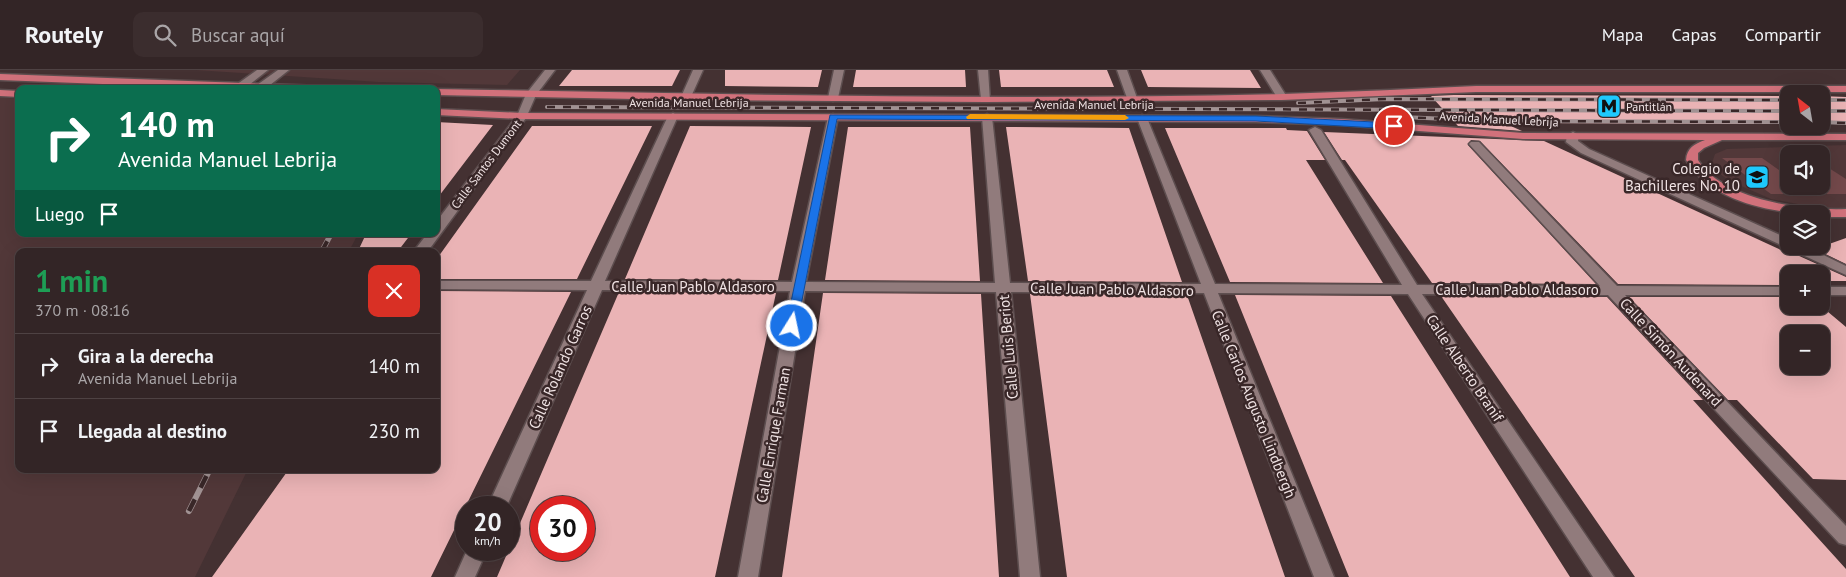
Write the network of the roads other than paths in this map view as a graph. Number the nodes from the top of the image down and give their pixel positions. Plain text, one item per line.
1 (76, 70) edge
2 (263, 70) edge
3 (284, 70) edge
4 (550, 70) edge
5 (698, 70) edge
6 (838, 70) edge
7 (983, 70) edge
8 (1122, 70) edge
9 (1265, 70) edge
10 (0, 77) edge
11 (192, 85) edge
12 (221, 85) edge
13 (243, 85) edge
14 (264, 85) edge
15 (1846, 89) edge
16 (440, 92) edge
17 (0, 93) edge
18 (15, 94) edge
19 (531, 94) junction
20 (686, 97) junction
21 (1282, 97) junction
22 (833, 98) junction
23 (1132, 98) junction
24 (986, 99) junction
25 (440, 112) edge
26 (522, 116) junction
27 (673, 116) junction
28 (833, 117) junction
29 (986, 117) junction
30 (1142, 118) junction
31 (1315, 130) dead end
32 (1573, 135) junction
33 (1736, 136) junction
34 (1846, 137) edge
35 (1475, 144) dead end
36 (1846, 213) edge
37 (440, 225) edge
38 (431, 237) edge
39 (1780, 240) edge
40 (423, 248) edge
41 (1814, 255) edge
42 (1846, 270) edge
43 (440, 285) edge
44 (597, 286) junction
45 (798, 287) junction
46 (1002, 288) junction
47 (1412, 289) junction
48 (1208, 290) junction
49 (1612, 290) junction
50 (1780, 291) edge
51 (1830, 291) edge
52 (1846, 291) edge
53 (501, 496) edge
54 (1846, 538) edge
55 (472, 561) edge
56 (464, 577) edge
57 (748, 577) edge
58 (1030, 577) edge
59 (1324, 577) edge
60 (1604, 577) edge

1 - 12 main road
2 - 13 street
3 - 14 street
4 - 19 street, Calle Santos Dumont
5 - 20 street
6 - 22 street
7 - 24 street
8 - 23 street
9 - 21 street
10 - 11 main road
15 - 21 main road, Avenida Manuel Lebrija
16 - 19 main road, Avenida Manuel Lebrija
17 - 18 main road
19 - 20 main road, Avenida Manuel Lebrija
19 - 26 street, Calle Santos Dumont
20 - 22 main road, Avenida Manuel Lebrija
21 - 23 main road, Avenida Manuel Lebrija
22 - 24 main road, Avenida Manuel Lebrija
23 - 24 main road, Avenida Manuel Lebrija
25 - 26 main road, Avenida Manuel Lebrija
26 - 27 main road, Avenida Manuel Lebrija
26 - 37 street, Calle Santos Dumont
27 - 28 main road, Avenida Manuel Lebrija
27 - 44 street, Calle Rolando Garros
28 - 29 main road, Avenida Manuel Lebrija
28 - 45 street, Calle Enrique Farman
29 - 30 main road, Avenida Manuel Lebrija
29 - 46 street, Calle Luis Beriot
30 - 32 main road, Avenida Manuel Lebrija
30 - 48 street, Calle Carlos Augusto Lindbergh
31 - 47 street, Calle Alberto Branif
32 - 33 main road, Avenida Manuel Lebrija
32 - 39 street
33 - 34 main road, Avenida Manuel Lebrija
33 - 36 main road
35 - 49 street, Calle Simón Audenard
38 - 40 street, Calle Santos Dumont
41 - 42 street
43 - 44 street, Calle Juan Pablo Aldasoro
44 - 45 street, Calle Juan Pablo Aldasoro
44 - 53 street, Calle Rolando Garros
45 - 46 street, Calle Juan Pablo Aldasoro
45 - 57 street, Calle Enrique Farman
46 - 48 street, Calle Juan Pablo Aldasoro
46 - 58 street, Calle Luis Beriot
47 - 48 street, Calle Juan Pablo Aldasoro
47 - 49 street, Calle Juan Pablo Aldasoro
47 - 60 street, Calle Alberto Branif
48 - 59 street, Calle Carlos Augusto Lindbergh
49 - 50 street, Calle Juan Pablo Aldasoro
49 - 54 street, Calle Simón Audenard
51 - 52 street
55 - 56 street

